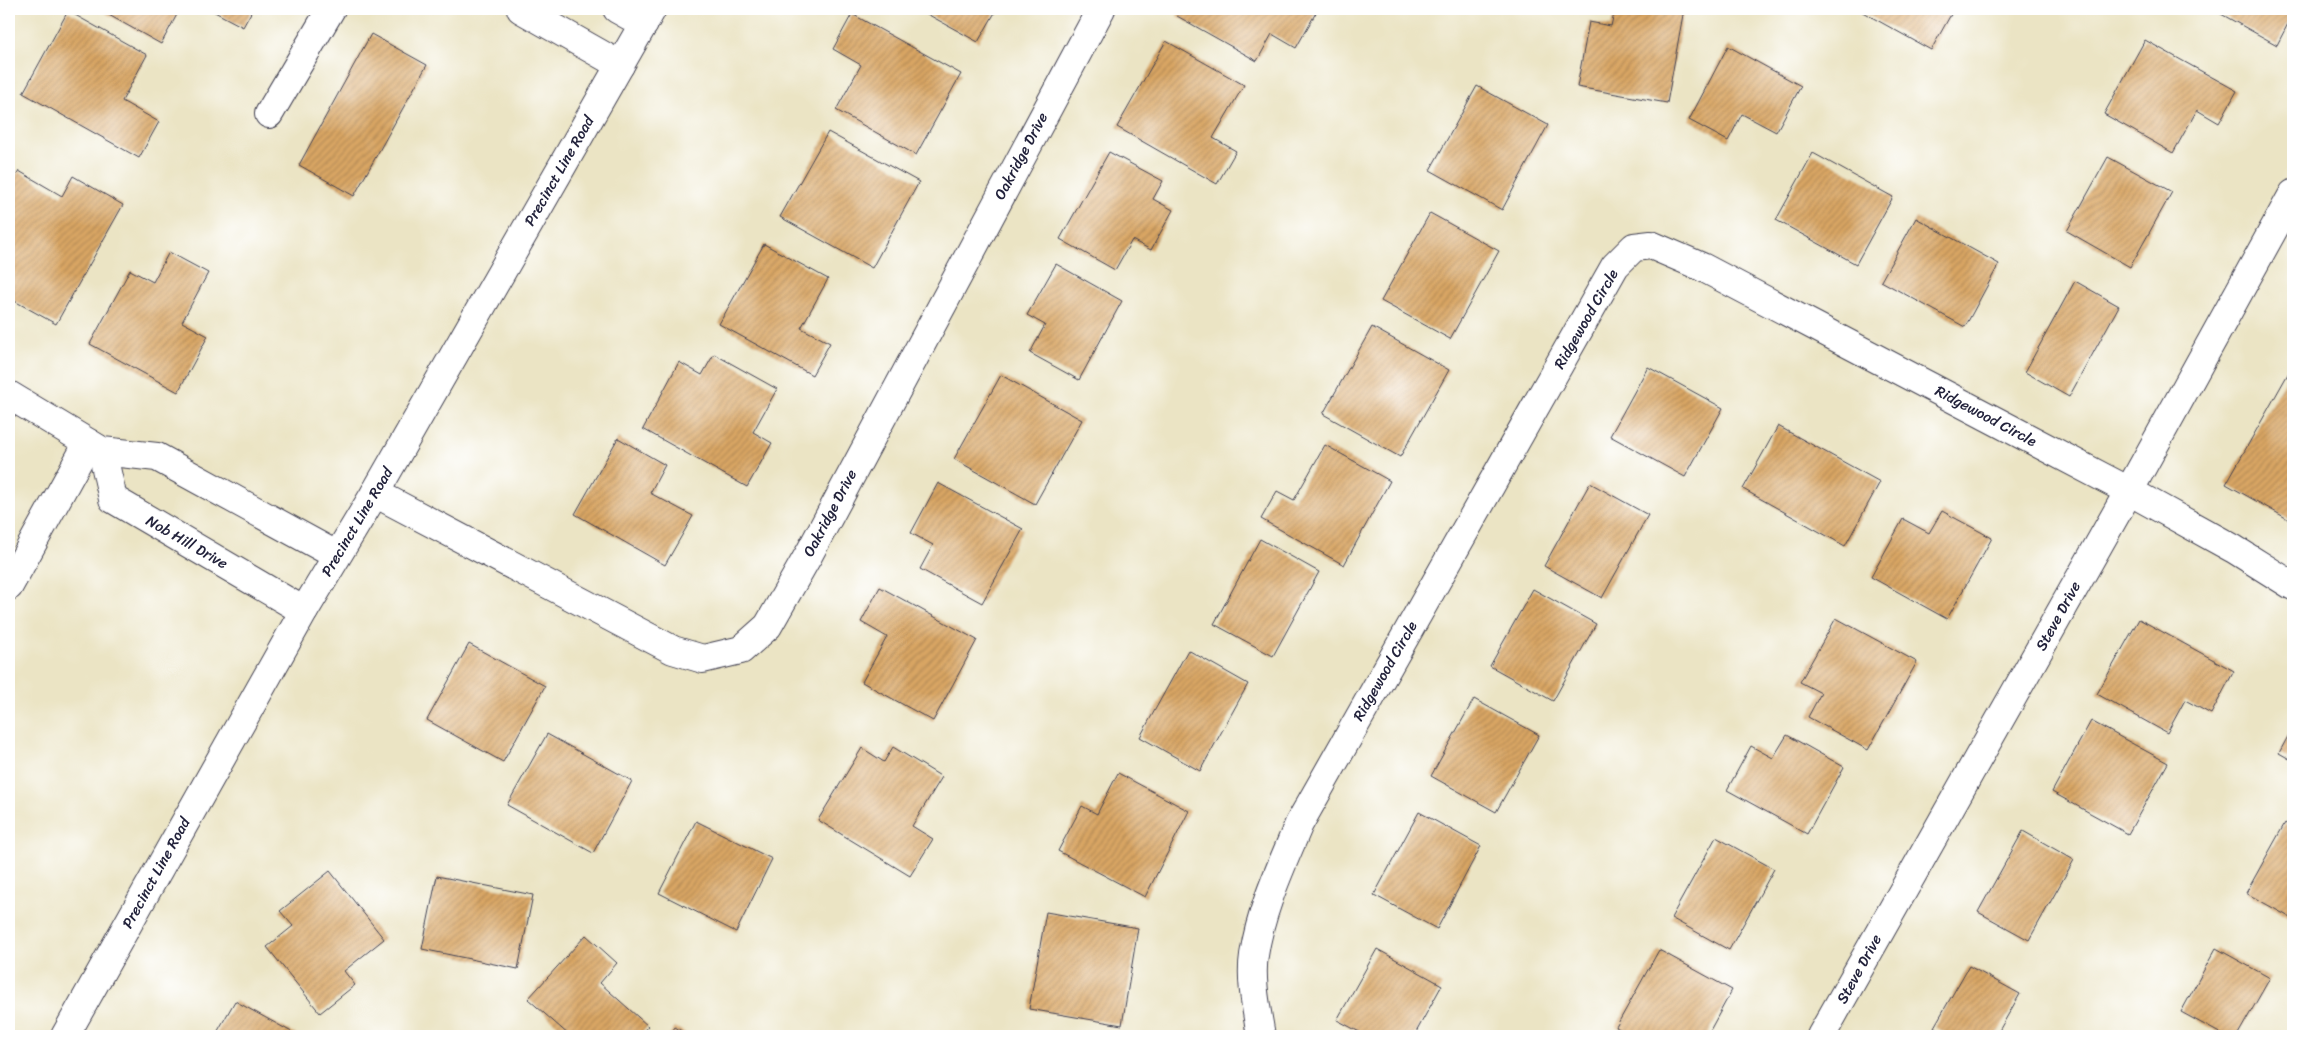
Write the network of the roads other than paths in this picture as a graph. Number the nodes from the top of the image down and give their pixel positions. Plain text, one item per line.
1 (331, 9) edge
2 (521, 9) edge
3 (617, 9) edge
4 (1101, 9) edge
5 (648, 16) edge
6 (620, 65) junction
7 (269, 114) dead end
8 (2293, 194) edge
9 (9, 395) edge
10 (95, 447) junction
11 (2129, 491) junction
12 (375, 493) junction
13 (336, 555) junction
14 (9, 586) edge
15 (2293, 586) edge
16 (304, 611) junction
17 (65, 1036) edge
18 (1261, 1036) edge
19 (1821, 1036) edge

1 - 7 street
2 - 6 street
3 - 5 street
4 - 12 street, Oakridge Drive
5 - 6 street, Precinct Line Road
6 - 12 street, Precinct Line Road
8 - 11 street, Steve Drive
9 - 10 street
10 - 13 street
10 - 14 street
10 - 16 street, Nob Hill Drive
11 - 15 street, Ridgewood Circle
11 - 18 street, Ridgewood Circle
11 - 19 street, Steve Drive
12 - 13 street, Precinct Line Road
13 - 16 street, Precinct Line Road
16 - 17 street, Precinct Line Road

